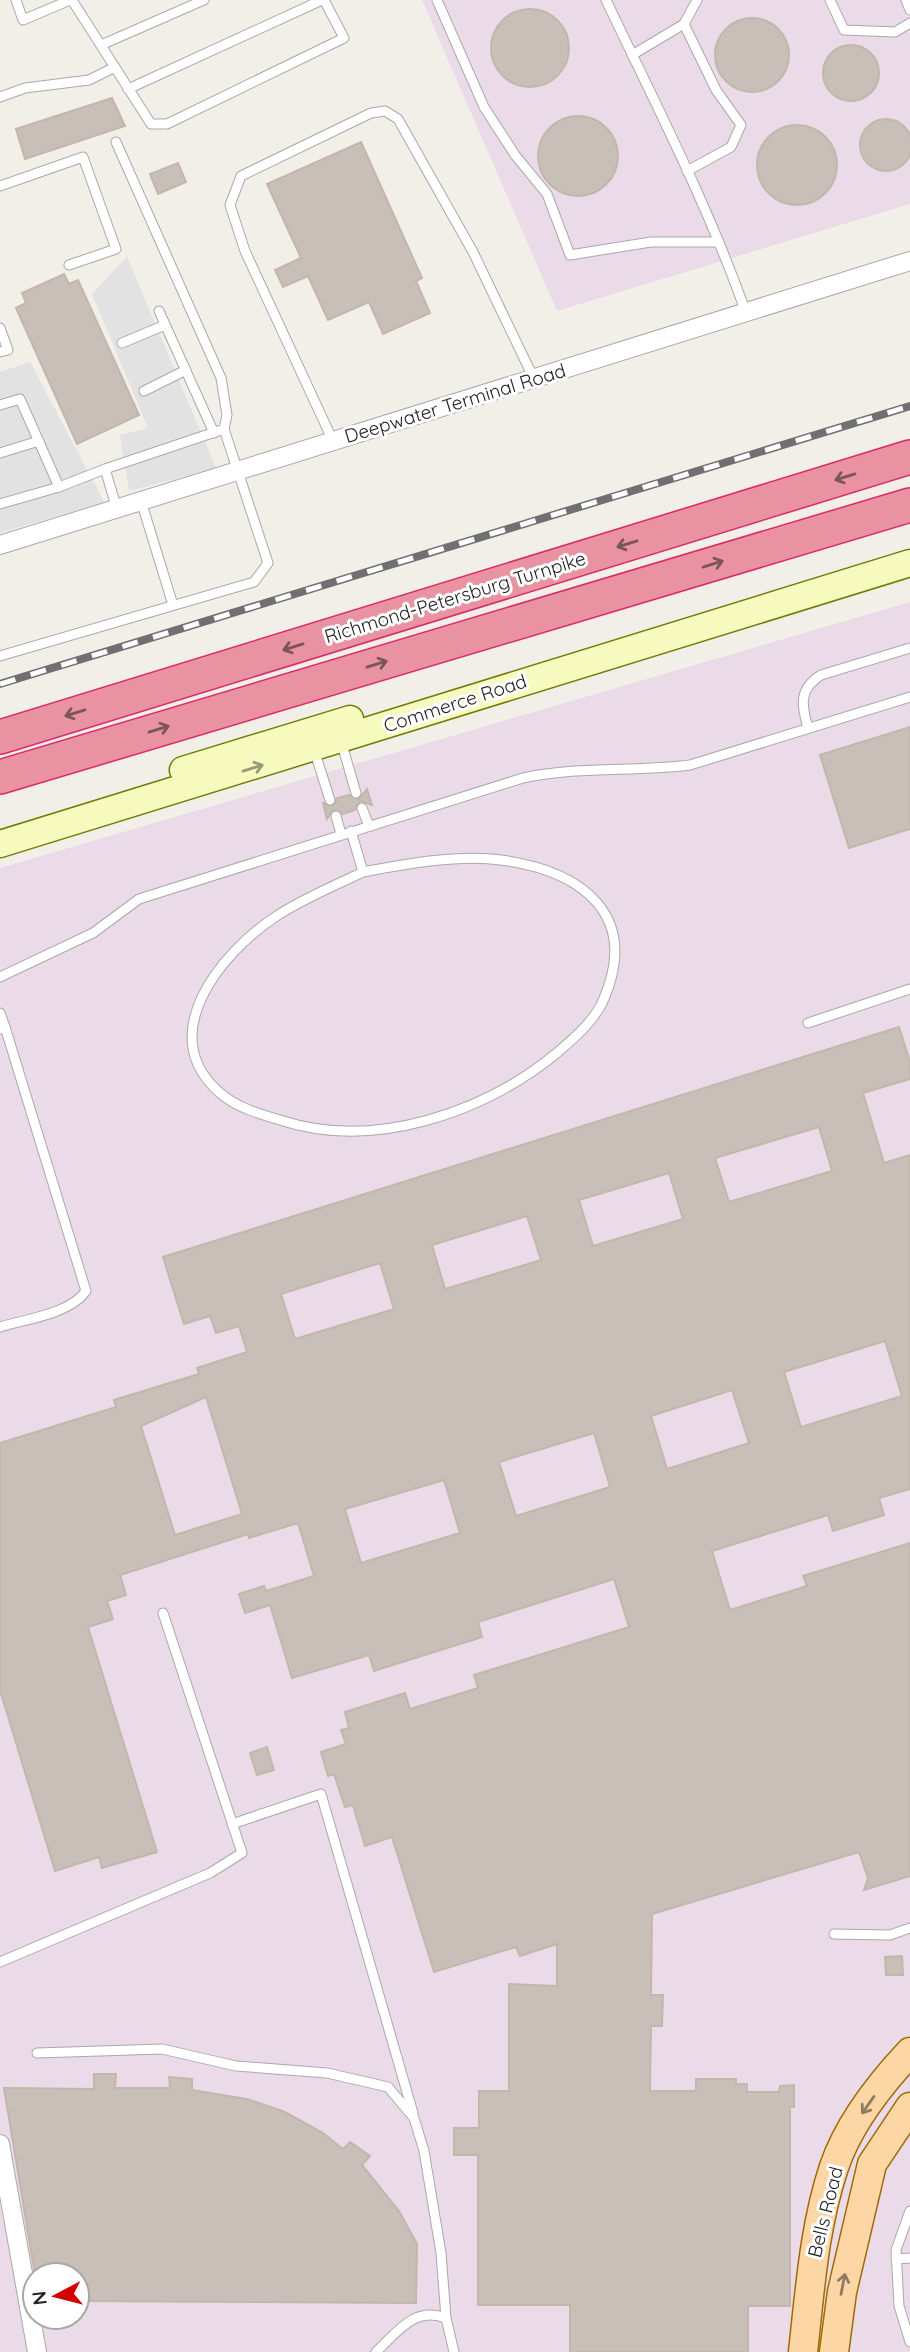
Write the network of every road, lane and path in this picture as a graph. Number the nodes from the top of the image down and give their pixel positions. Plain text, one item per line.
1 (16, 0) edge
2 (71, 0) edge
3 (204, 0) edge
4 (323, 0) edge
5 (437, 0) edge
6 (606, 0) edge
7 (697, 0) edge
8 (830, 0) edge
9 (906, 0) edge
10 (910, 10) edge
11 (910, 23) edge
12 (684, 24) junction
13 (101, 45) junction
14 (632, 55) junction
15 (115, 67) junction
16 (128, 89) junction
17 (0, 97) edge
18 (116, 142) dead end
19 (687, 171) junction
20 (0, 186) edge
21 (719, 242) junction
22 (910, 261) edge
23 (69, 265) dead end
24 (159, 311) dead end
25 (746, 313) junction
26 (165, 325) junction
27 (0, 328) edge
28 (122, 343) dead end
29 (0, 352) edge
30 (186, 370) junction
31 (534, 379) junction
32 (144, 391) dead end
33 (0, 405) edge
34 (224, 429) junction
35 (214, 433) junction
36 (39, 441) junction
37 (333, 441) junction
38 (0, 453) edge
39 (910, 457) edge
40 (105, 469) junction
41 (238, 471) junction
42 (59, 487) junction
43 (141, 501) junction
44 (0, 505) edge
45 (910, 505) edge
46 (117, 509) junction
47 (0, 545) edge
48 (910, 545) edge
49 (910, 563) edge
50 (173, 606) junction
51 (910, 648) edge
52 (0, 656) edge
53 (910, 697) edge
54 (808, 728) junction
55 (338, 732) junction
56 (0, 737) edge
57 (311, 740) junction
58 (0, 777) edge
59 (356, 793) dead end
60 (330, 800) dead end
61 (362, 808) dead end
62 (336, 816) dead end
63 (0, 825) edge
64 (369, 826) junction
65 (346, 833) junction
66 (0, 844) edge
67 (363, 872) junction
68 (0, 977) edge
69 (910, 989) edge
70 (0, 1013) edge
71 (808, 1023) dead end
72 (3, 1028) edge
73 (0, 1326) edge
74 (163, 1613) dead end
75 (232, 1824) junction
76 (910, 1928) edge
77 (834, 1934) dead end
78 (0, 1962) edge
79 (910, 2052) edge
80 (37, 2053) dead end
81 (910, 2107) edge
82 (414, 2118) junction
83 (0, 2144) edge
84 (910, 2211) edge
85 (910, 2258) edge
86 (896, 2259) junction
87 (910, 2305) edge
88 (899, 2306) junction
89 (446, 2318) junction
90 (910, 2342) edge
91 (37, 2352) edge
92 (376, 2352) edge
93 (454, 2352) edge
94 (803, 2352) edge
95 (834, 2352) edge

1 - 2 lane
2 - 13 lane
3 - 13 lane
4 - 16 lane
4 - 16 lane
5 - 21 lane
6 - 14 lane
7 - 12 lane
8 - 11 lane
9 - 10 lane
12 - 14 lane
12 - 19 lane
13 - 15 lane
14 - 19 lane
15 - 16 lane
15 - 17 lane
18 - 34 lane
19 - 21 lane
20 - 23 lane
21 - 25 lane
22 - 25 street, Deepwater Terminal Road
24 - 26 lane
25 - 31 street, Deepwater Terminal Road
26 - 28 lane
26 - 30 lane
27 - 29 lane
30 - 32 lane
30 - 35 lane
31 - 37 street, Deepwater Terminal Road
31 - 37 lane
33 - 36 lane
34 - 35 lane
34 - 41 lane
35 - 40 lane
36 - 38 lane
36 - 42 lane
37 - 41 street, Deepwater Terminal Road
39 -> 56 highway, Richmond-Petersburg Turnpike
40 - 42 lane
40 - 46 lane
41 - 43 street, Deepwater Terminal Road
41 - 50 lane
42 - 44 lane
43 - 46 street, Deepwater Terminal Road
43 - 50 lane
58 -> 45 highway
46 - 47 street, Deepwater Terminal Road
48 - 55 main road, Commerce Road
49 - 55 main road, Commerce Road
50 - 52 lane
51 - 54 lane
53 - 54 lane
54 - 64 lane
55 - 57 main road, Commerce Road
55 - 59 lane
57 - 60 lane
57 - 63 main road, Commerce Road
66 -> 57 main road, Commerce Road
61 - 64 lane
62 - 65 lane
64 - 65 lane
65 - 67 lane
65 - 68 lane
67 - 67 lane
69 - 71 lane
70 - 72 lane
72 - 73 lane
74 - 75 lane
75 - 78 lane
75 - 82 lane
76 - 77 lane
79 -> 94 main road, Bells Road
80 - 82 lane
95 -> 81 main road, Bells Road
82 - 89 lane
83 - 91 street
84 - 86 lane
85 - 86 lane
86 - 88 lane
87 - 88 lane
88 - 90 lane
89 - 92 lane
89 - 93 lane

